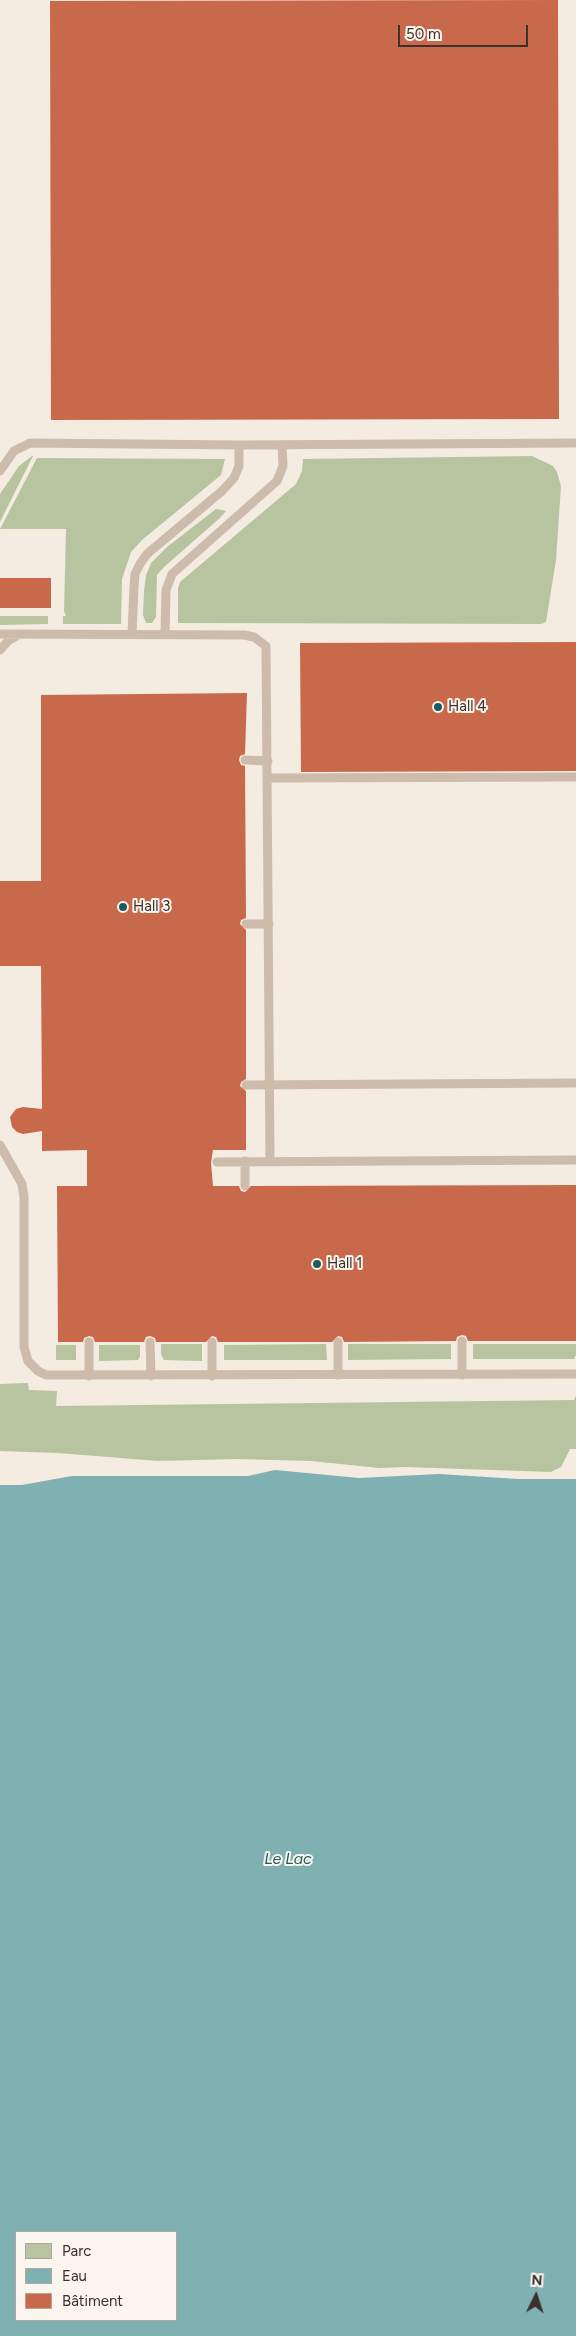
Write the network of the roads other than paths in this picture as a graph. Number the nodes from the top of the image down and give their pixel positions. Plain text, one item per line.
1 (576, 443) edge
2 (239, 445) junction
3 (282, 445) junction
4 (0, 471) edge
5 (0, 634) edge
6 (21, 634) junction
7 (132, 634) junction
8 (165, 634) junction
9 (0, 650) edge
10 (245, 760) dead end
11 (268, 761) junction
12 (576, 777) edge
13 (268, 778) junction
14 (246, 924) dead end
15 (269, 924) junction
16 (576, 1083) edge
17 (246, 1085) dead end
18 (270, 1085) junction
19 (0, 1145) edge
20 (576, 1160) edge
21 (245, 1161) junction
22 (270, 1161) junction
23 (217, 1162) dead end
24 (245, 1186) dead end
25 (462, 1341) dead end
26 (89, 1342) dead end
27 (150, 1342) dead end
28 (212, 1342) dead end
29 (338, 1342) dead end
30 (576, 1374) edge
31 (338, 1375) junction
32 (462, 1375) junction
33 (90, 1376) junction
34 (151, 1376) junction
35 (212, 1376) junction

1 - 3 lane
2 - 3 lane
2 - 4 lane
2 - 7 lane
3 - 8 lane
5 - 6 lane
6 - 7 lane
6 - 9 lane
7 - 8 lane
8 - 11 lane
10 - 11 lane
11 - 13 lane
12 - 13 lane
13 - 15 lane
14 - 15 lane
15 - 18 lane
16 - 18 lane
17 - 18 lane
18 - 22 lane
19 - 33 lane
20 - 22 lane
21 - 22 lane
21 - 23 lane
21 - 24 lane
25 - 32 lane
26 - 33 lane
27 - 34 lane
28 - 35 lane
29 - 31 lane
30 - 32 lane
31 - 32 lane
31 - 35 lane
33 - 34 lane
34 - 35 lane

